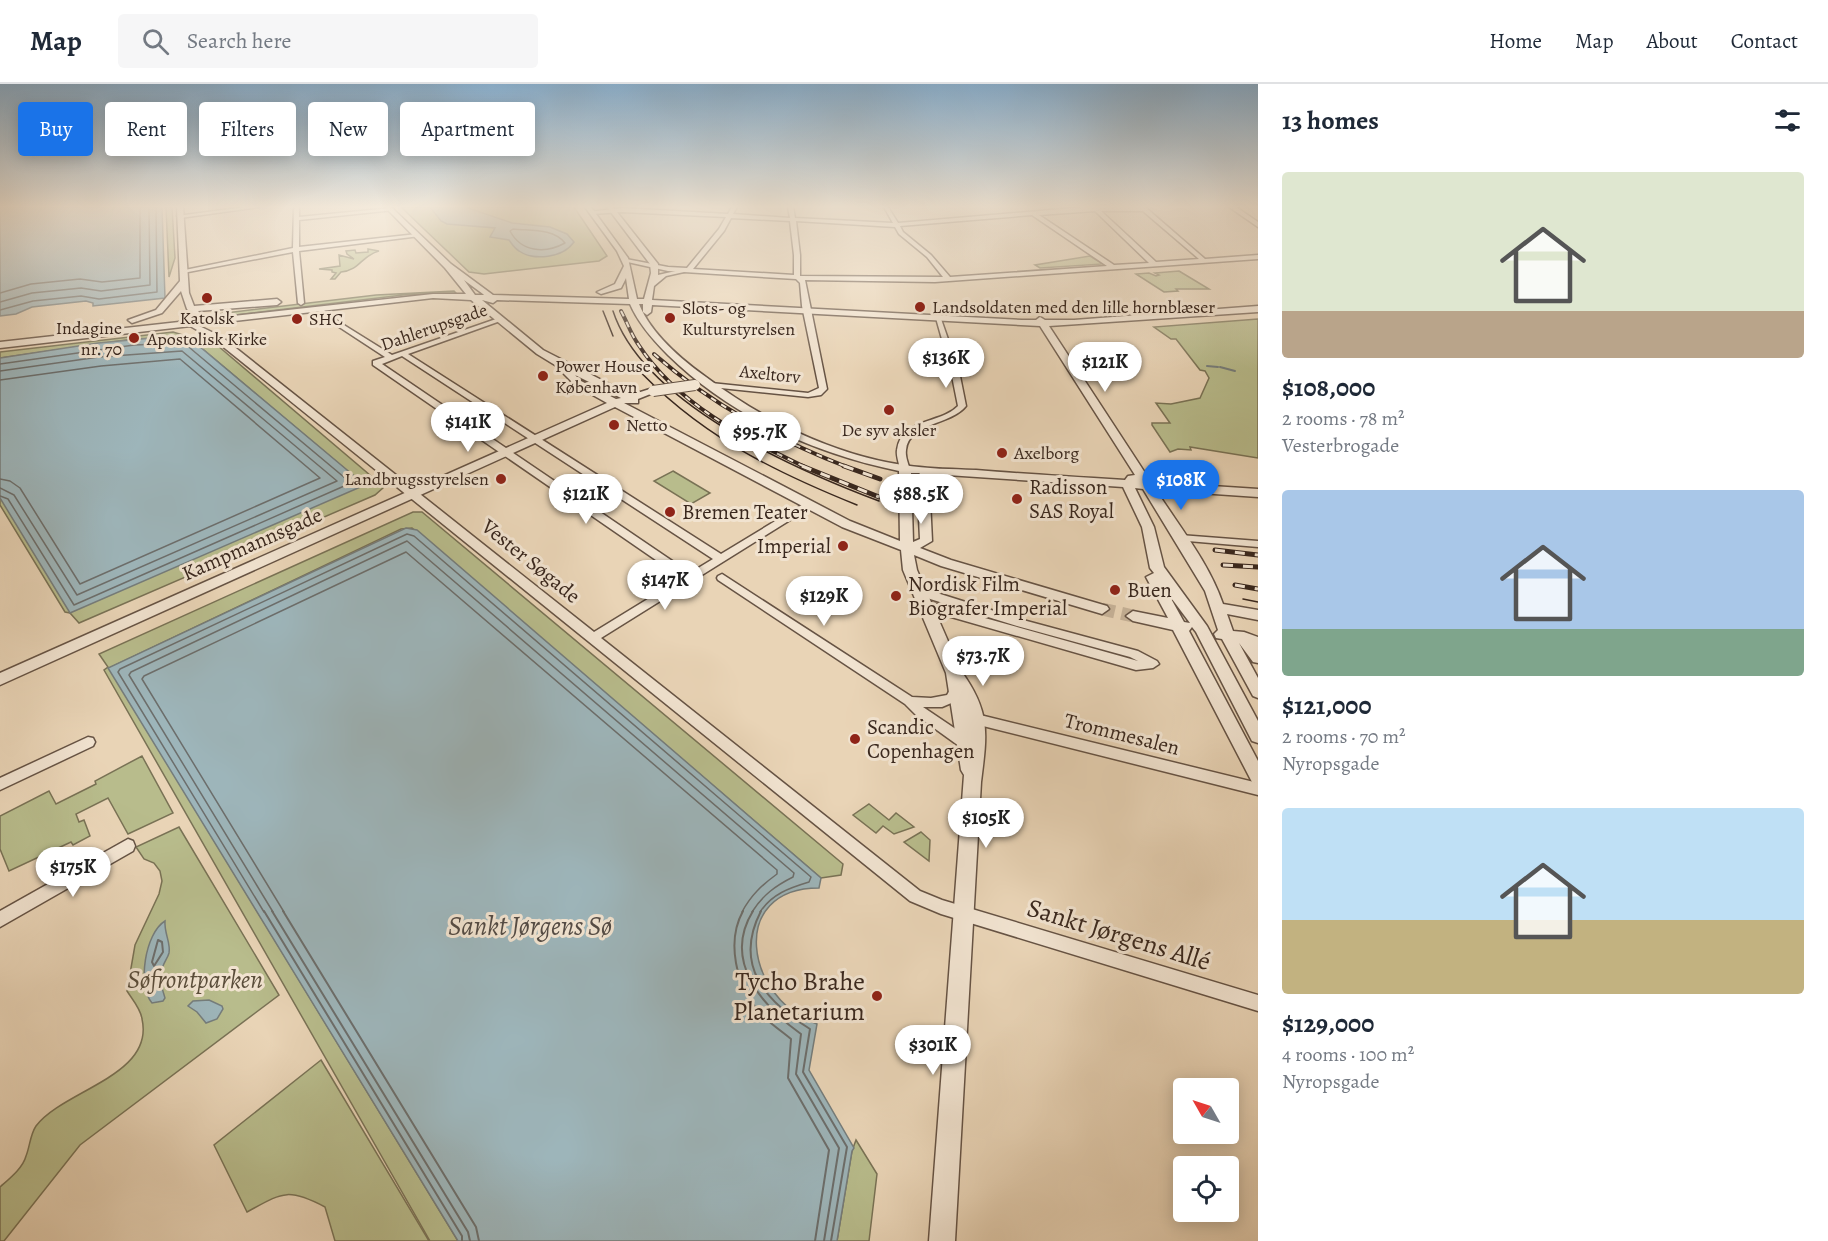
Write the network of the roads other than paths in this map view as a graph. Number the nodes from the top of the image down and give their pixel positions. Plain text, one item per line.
1 (182, 261) edge
2 (235, 261) edge
3 (297, 261) edge
4 (443, 261) edge
5 (652, 261) edge
6 (696, 261) edge
7 (796, 261) edge
8 (933, 261) edge
9 (1104, 261) edge
10 (1186, 261) edge
11 (628, 263) junction
12 (1153, 263) joint
13 (654, 264) junction
14 (448, 266) junction
15 (1111, 266) junction
16 (689, 270) junction
17 (183, 271) junction
18 (797, 277) junction
19 (948, 279) junction
20 (184, 282) junction
21 (465, 288) junction
22 (601, 292) junction
23 (185, 293) junction
24 (486, 293) junction
25 (642, 295) junction
26 (472, 296) junction
27 (390, 300) junction
28 (294, 302) junction
29 (1258, 303) edge
30 (179, 305) dead end
31 (482, 305) junction
32 (319, 308) junction
33 (806, 308) junction
34 (1258, 309) edge
35 (1130, 313) junction
36 (1023, 314) junction
37 (187, 316) junction
38 (938, 316) junction
39 (499, 318) junction
40 (132, 320) junction
41 (203, 321) junction
42 (1044, 324) junction
43 (1060, 324) junction
44 (0, 337) edge
45 (219, 339) junction
46 (0, 345) edge
47 (403, 354) junction
48 (1065, 356) junction
49 (392, 358) junction
50 (558, 363) junction
51 (711, 385) junction
52 (628, 397) junction
53 (615, 403) junction
54 (669, 429) junction
55 (536, 439) junction
56 (505, 453) junction
57 (905, 469) junction
58 (929, 471) junction
59 (1137, 479) junction
60 (1258, 485) edge
61 (1258, 493) edge
62 (413, 494) junction
63 (808, 505) junction
64 (1180, 538) junction
65 (1258, 544) edge
66 (907, 549) junction
67 (1152, 551) junction
68 (721, 559) junction
69 (690, 578) junction
70 (722, 578) dead end
71 (921, 598) junction
72 (1102, 609) tunnel mouth
73 (1220, 613) junction
74 (1258, 615) edge
75 (1132, 616) tunnel mouth
76 (1179, 625) junction
77 (1202, 630) junction
78 (1227, 635) junction
79 (593, 638) junction
80 (1253, 640) edge
81 (1258, 658) edge
82 (954, 673) junction
83 (0, 679) edge
84 (955, 691) junction
85 (1258, 692) edge
86 (909, 700) junction
87 (976, 719) junction
88 (1258, 736) edge
89 (88, 742) dead end
90 (964, 742) junction
91 (972, 782) junction
92 (0, 784) edge
93 (1257, 784) edge
94 (128, 846) dead end
95 (964, 915) junction
96 (0, 919) edge
97 (1258, 1003) edge
98 (942, 1241) edge

1 - 17 street
2 - 17 street
3 - 28 street
4 - 14 street
5 - 13 street
6 - 16 street
7 - 18 street
8 - 19 street
9 - 15 street
10 - 12 street
11 - 13 street
11 - 22 street
11 - 25 street
12 - 15 street
13 - 16 street
13 - 25 street
14 - 21 street
14 - 24 street
15 - 19 street
16 - 18 street
16 - 25 street
17 - 20 street
18 - 19 street
18 - 33 street
20 - 23 street
20 - 40 street
21 - 24 street
21 - 26 street
21 - 28 street
22 - 24 street
22 - 25 street
23 - 30 street
23 - 37 street
24 - 25 street
24 - 26 street
24 - 39 street
25 - 33 street
25 - 51 street
26 - 27 street
26 - 31 street
27 - 31 street
27 - 32 street
28 - 37 street
28 - 37 street
29 - 35 street
31 - 39 street
32 - 41 street
32 - 49 street
33 - 38 street
33 - 51 street, Axeltorv
34 - 43 street
35 - 36 street
35 - 42 street
36 - 38 street
36 - 42 street
37 - 40 street
37 - 41 street
37 - 45 street, Vester Søgade
37 - 46 street
38 - 42 street
38 - 57 street
39 - 47 street, Dahlerupsgade
39 - 50 street
40 - 44 street
41 - 45 street, Vester Søgade
42 - 43 street
42 - 48 street
43 - 48 street
45 - 62 street, Vester Søgade
47 - 49 street, Dahlerupsgade
47 - 55 street
48 - 59 street
49 - 56 street, Dahlerupsgade
50 - 52 street
50 - 53 street
51 - 52 street, Kampmannsgade, bridge
51 - 57 street
52 - 53 street, Kampmannsgade
52 - 54 street
53 - 54 street
53 - 55 street, Kampmannsgade
54 - 63 street
55 - 56 street, Kampmannsgade
55 - 68 street
56 - 62 street, Kampmannsgade
56 - 69 street
57 - 58 street
57 - 66 street
58 - 59 street
58 - 66 street
59 - 60 street
59 - 61 street
59 - 64 street
59 - 67 street
62 - 79 street, Vester Søgade
62 - 83 street, Kampmannsgade
63 - 66 street
63 - 68 street
64 - 65 street
64 - 73 street
66 - 71 street
66 - 72 street
67 - 76 street
67 - 77 street
68 - 69 street
69 - 79 street
70 - 86 street
71 - 71 street
71 - 82 street
73 - 74 street
73 - 78 street
73 - 80 street
75 - 76 street
76 - 77 street
76 - 93 street
77 - 78 street
77 - 88 street
78 - 80 street
78 - 85 street
79 - 95 street, Vester Søgade
80 - 81 street
82 - 84 street
82 - 87 street
84 - 86 street
84 - 90 street
86 - 90 street
87 - 91 street
87 - 93 street, Trommesalen
89 - 92 street
90 - 91 street
91 - 95 street
94 - 96 street
95 - 97 street, Sankt Jørgens Allé
95 - 98 street

